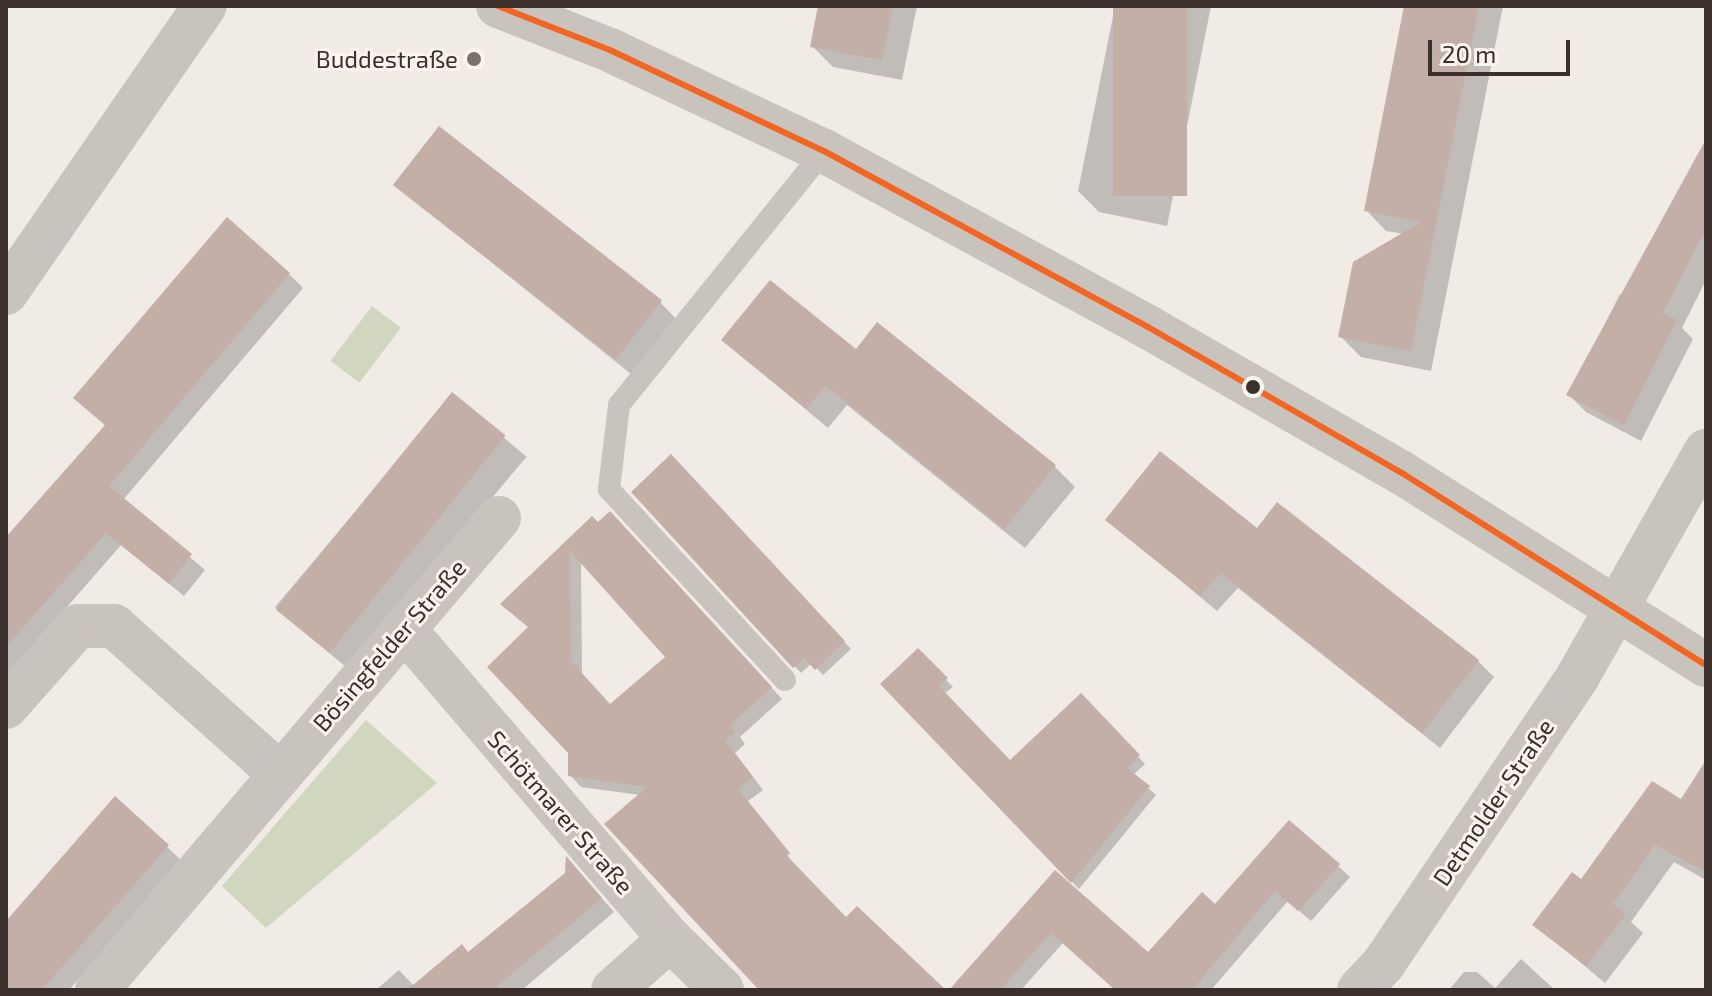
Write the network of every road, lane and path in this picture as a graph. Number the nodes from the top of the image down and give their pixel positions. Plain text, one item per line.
1 (205, 6) edge
2 (498, 6) edge
3 (824, 151) junction
4 (6, 293) edge
5 (1706, 451) edge
6 (499, 518) dead end
7 (1616, 607) junction
8 (405, 630) junction
9 (1706, 665) edge
10 (785, 680) dead end
11 (6, 707) edge
12 (278, 772) junction
13 (670, 939) junction
14 (97, 990) edge
15 (613, 990) edge
16 (722, 990) edge
17 (1359, 990) edge

1 - 4 street
2 - 3 street
3 - 7 street
3 - 10 lane
5 - 7 street, Detmolder Straße
6 - 8 street, Bösingfelder Straße
7 - 9 street
7 - 17 street, Detmolder Straße
8 - 12 street, Bösingfelder Straße
8 - 13 street, Schötmarer Straße
11 - 12 street
12 - 14 street, Bösingfelder Straße
13 - 15 street
13 - 16 street, Schötmarer Straße

